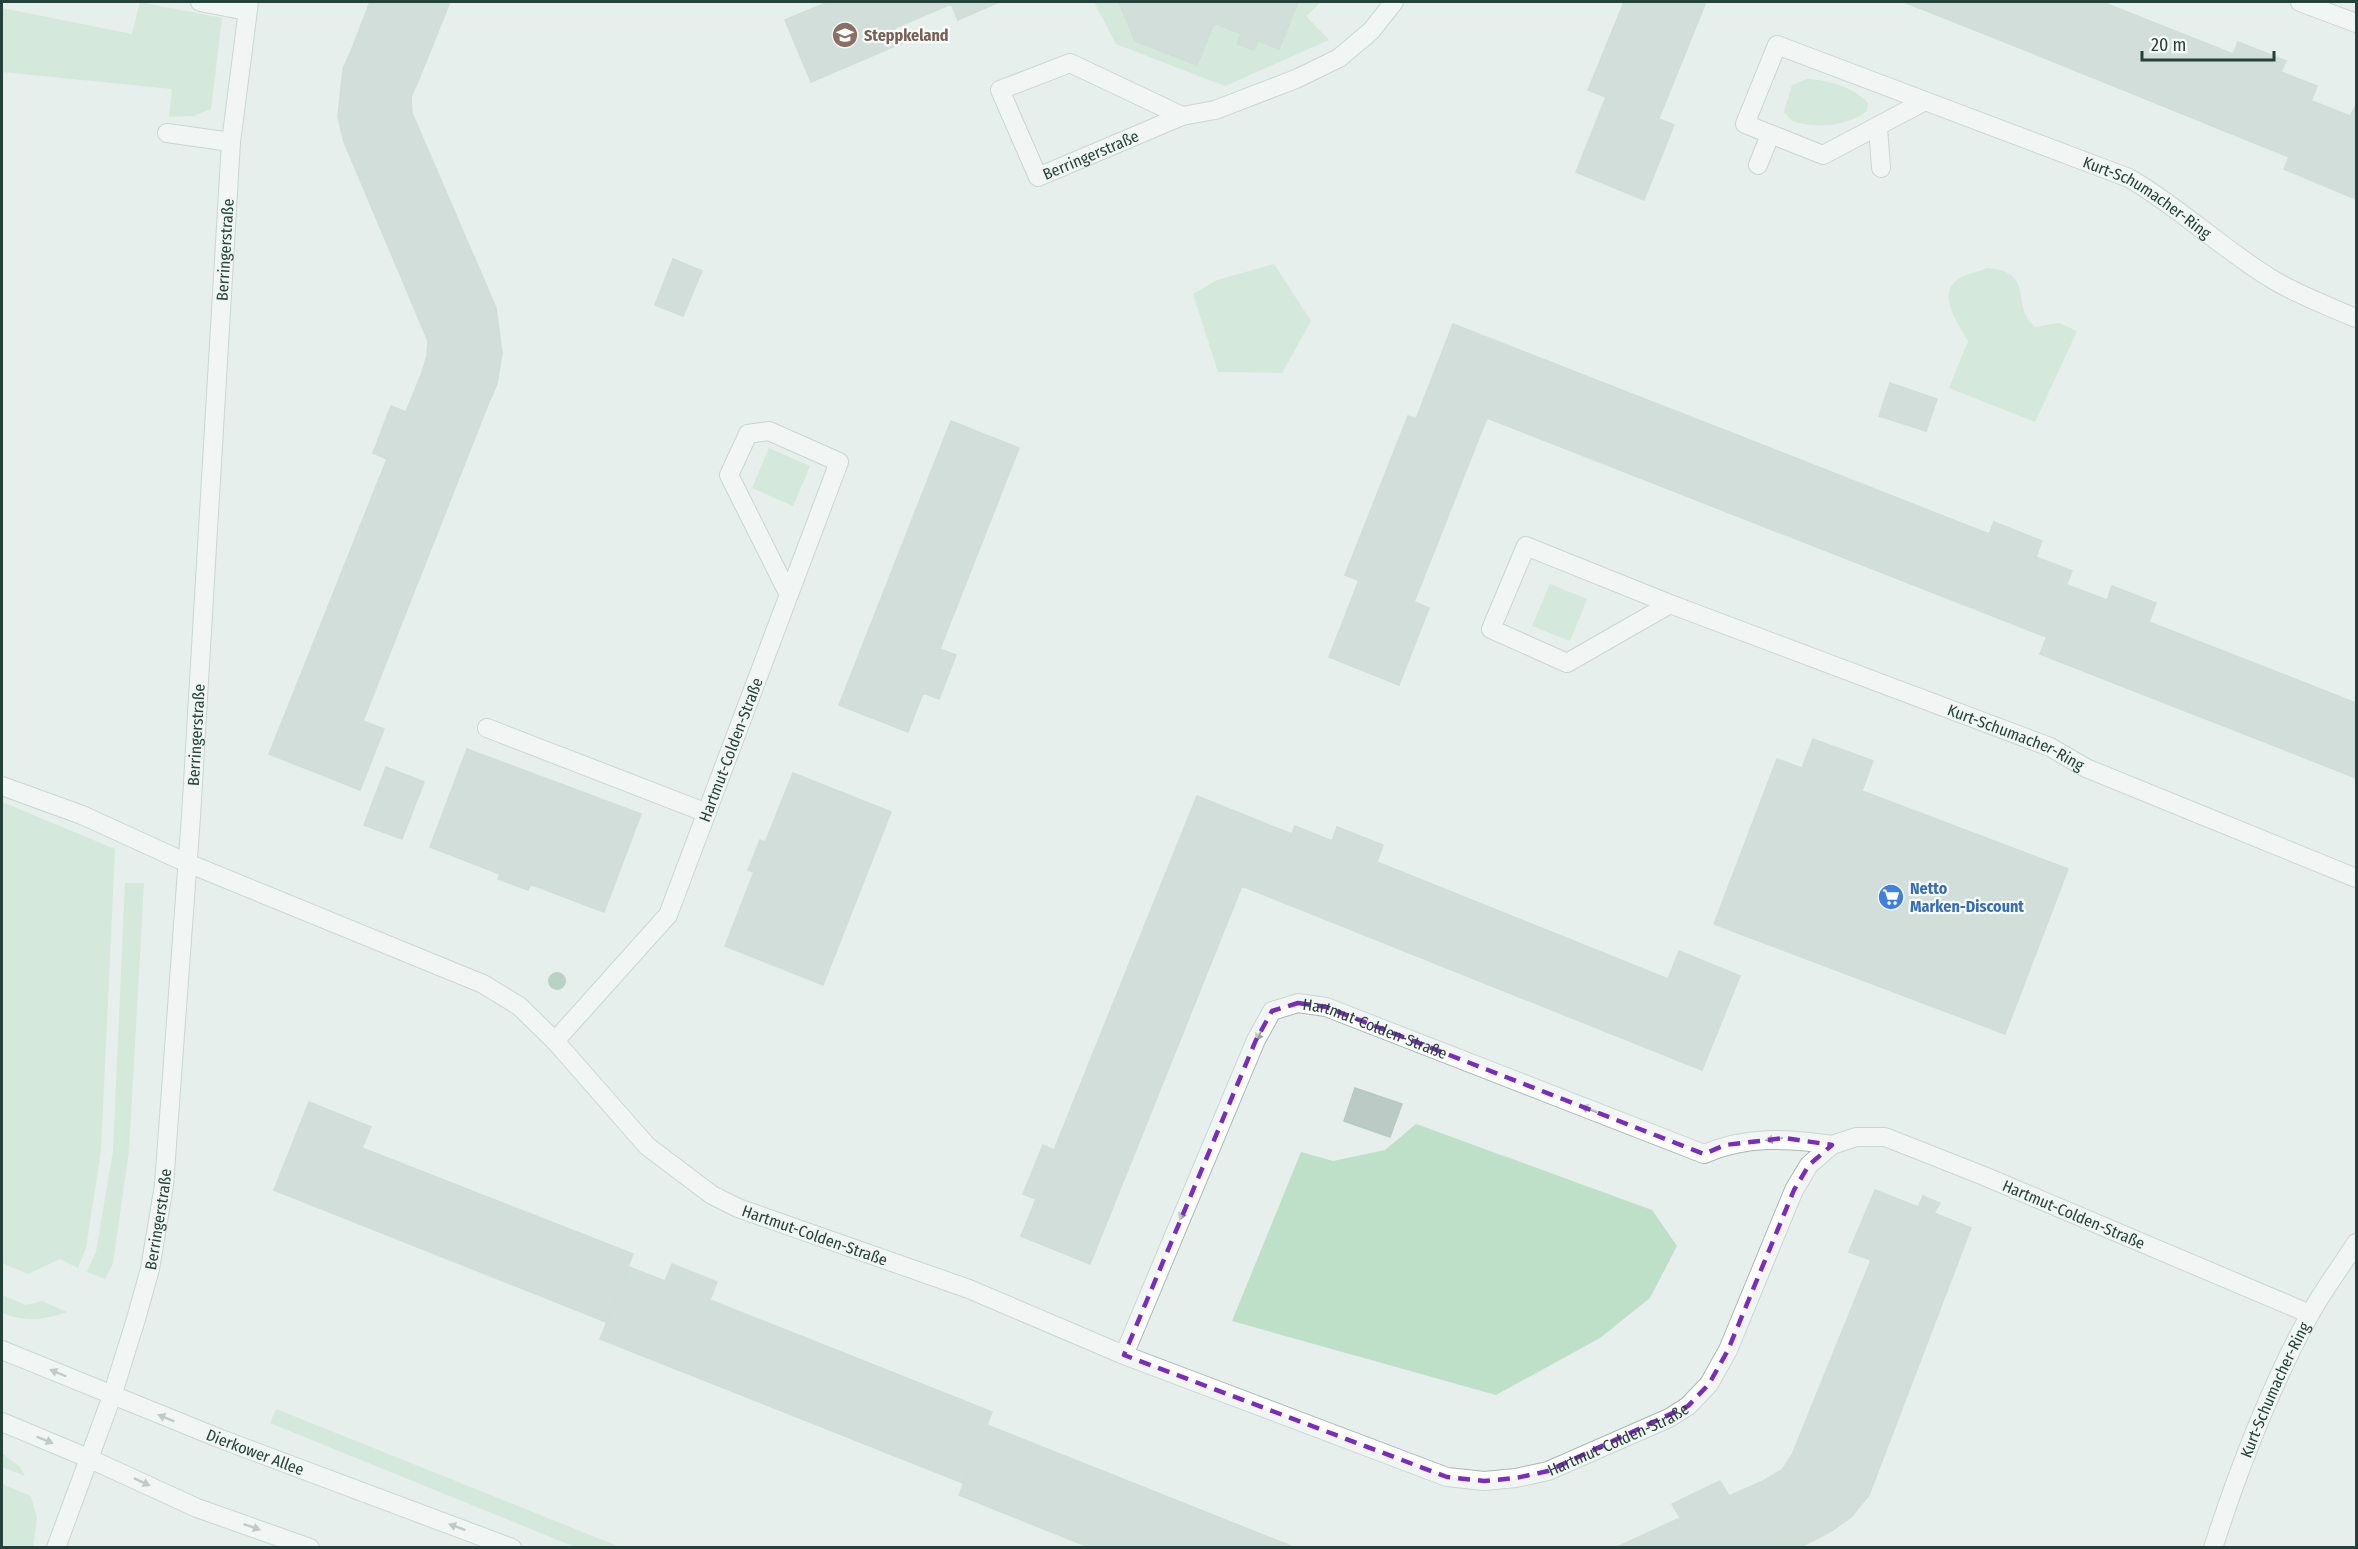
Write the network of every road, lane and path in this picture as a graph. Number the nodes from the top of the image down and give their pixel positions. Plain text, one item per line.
1 (200, 2) edge
2 (1394, 2) edge
3 (2300, 2) edge
4 (248, 6) edge
5 (2356, 23) edge
6 (1925, 101) junction
7 (1182, 116) junction
8 (1878, 127) junction
9 (167, 133) dead end
10 (1770, 135) junction
11 (231, 142) junction
12 (1758, 165) dead end
13 (1881, 168) dead end
14 (2356, 318) edge
15 (788, 593) junction
16 (1670, 604) junction
17 (487, 728) dead end
18 (2, 786) edge
19 (707, 813) junction
20 (185, 862) junction
21 (2356, 878) edge
22 (555, 1041) junction
23 (1832, 1144) junction
24 (2356, 1243) edge
25 (2310, 1314) junction
26 (2, 1350) edge
27 (1124, 1355) junction
28 (112, 1396) junction
29 (2, 1422) edge
30 (88, 1458) junction
31 (56, 1548) edge
32 (310, 1548) edge
33 (512, 1548) edge
34 (2213, 1548) edge

1 - 4 street
2 - 7 street, Berringerstraße
3 - 5 street
4 - 11 street, Berringerstraße
6 - 8 street, Kurt-Schumacher-Ring
6 - 10 street, Kurt-Schumacher-Ring
6 - 14 street, Kurt-Schumacher-Ring
7 - 7 street, Berringerstraße
8 - 10 street, Kurt-Schumacher-Ring
8 - 13 street
9 - 11 street
10 - 12 street
11 - 20 street, Berringerstraße
15 - 15 street, Hartmut-Colden-Straße
15 - 19 street, Hartmut-Colden-Straße
16 - 16 street, Kurt-Schumacher-Ring
16 - 21 street, Kurt-Schumacher-Ring
17 - 19 street
18 - 20 street, Hartmut-Colden-Straße
19 - 22 street, Hartmut-Colden-Straße
20 - 22 street, Hartmut-Colden-Straße
20 - 28 street, Berringerstraße
22 - 27 street, Hartmut-Colden-Straße
23 - 25 street, Hartmut-Colden-Straße
23 - 27 street, Hartmut-Colden-Straße
23 -> 27 street, Hartmut-Colden-Straße
24 - 25 street, Kurt-Schumacher-Ring
25 - 34 street, Kurt-Schumacher-Ring
28 -> 26 street, Dierkower Allee
28 - 30 street, Berringerstraße
33 -> 28 street, Dierkower Allee
29 -> 30 street
30 - 31 street
30 -> 32 street

